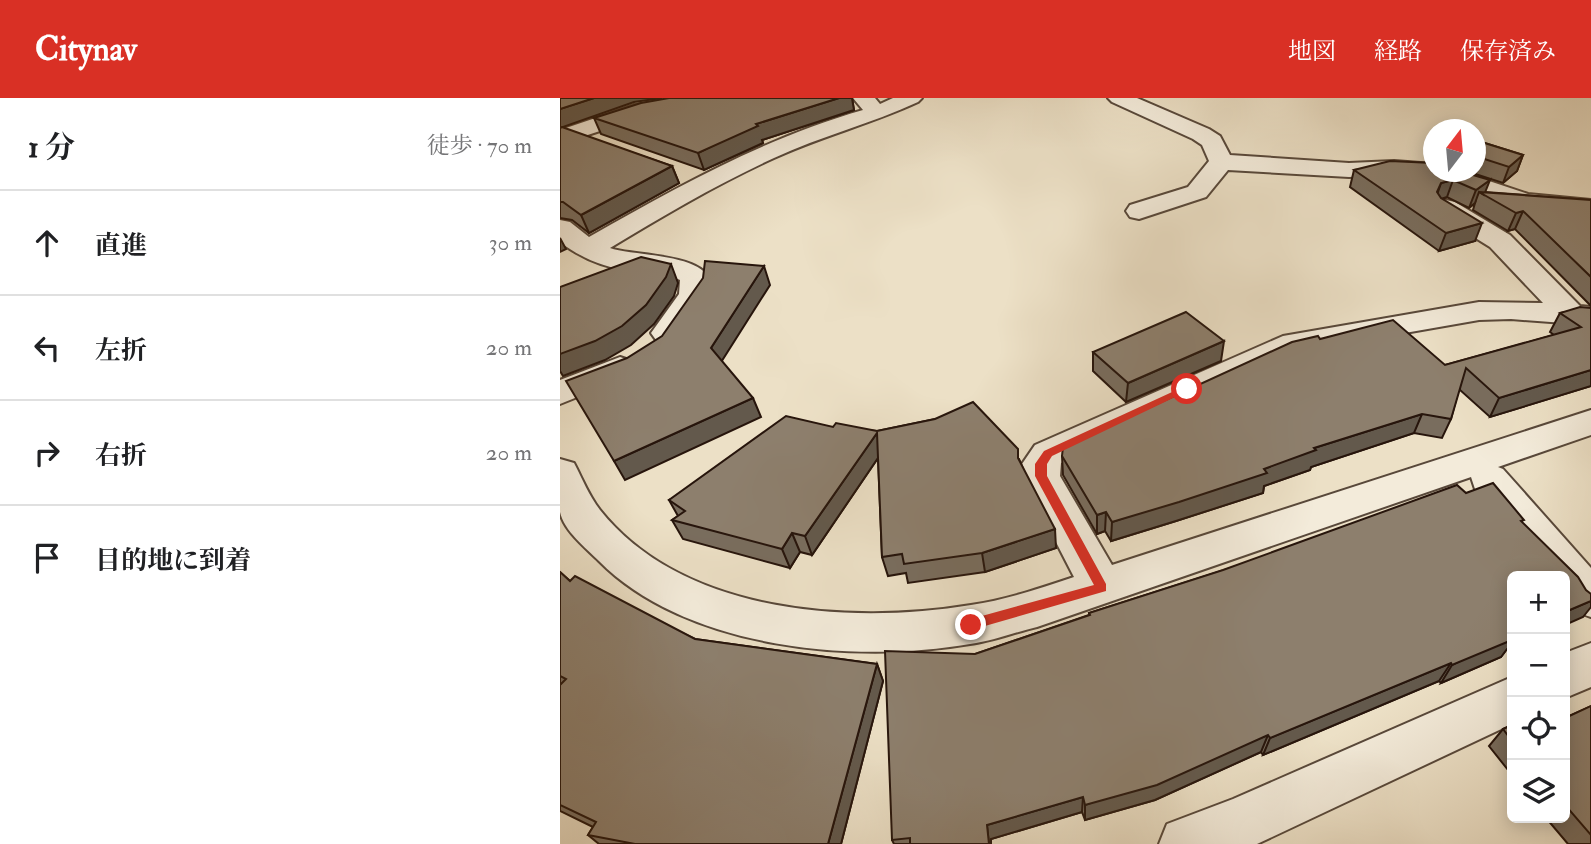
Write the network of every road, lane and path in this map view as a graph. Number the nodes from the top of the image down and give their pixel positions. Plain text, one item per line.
1 (722, 98) edge
2 (911, 98) edge
3 (1119, 98) edge
4 (1180, 98) edge
5 (871, 105) edge
6 (1156, 112) junction
7 (565, 135) edge
8 (606, 147) edge
9 (1221, 162) junction
10 (1423, 170) edge
11 (1469, 182) edge
12 (1448, 208) edge
13 (1591, 208) edge
14 (1139, 211) dead end
15 (560, 228) edge
16 (589, 248) junction
17 (1581, 315) edge
18 (560, 393) edge
19 (1591, 422) edge
20 (1474, 462) junction
21 (560, 473) edge
22 (573, 528) edge
23 (1102, 588) junction
24 (1591, 599) edge
25 (1591, 664) edge
26 (1570, 674) edge
27 (1507, 702) edge
28 (1187, 844) edge

1 - 7 street
2 - 5 street
3 - 6 street
4 - 6 street
5 - 16 street
6 - 9 street
7 - 8 street
9 - 10 street
9 - 14 street
11 - 13 street
12 - 17 street
15 - 16 street
16 - 18 street
17 - 23 street
19 - 20 street
20 - 23 street
20 - 24 street
21 - 22 street
22 - 23 street
25 - 26 street
27 - 28 street

